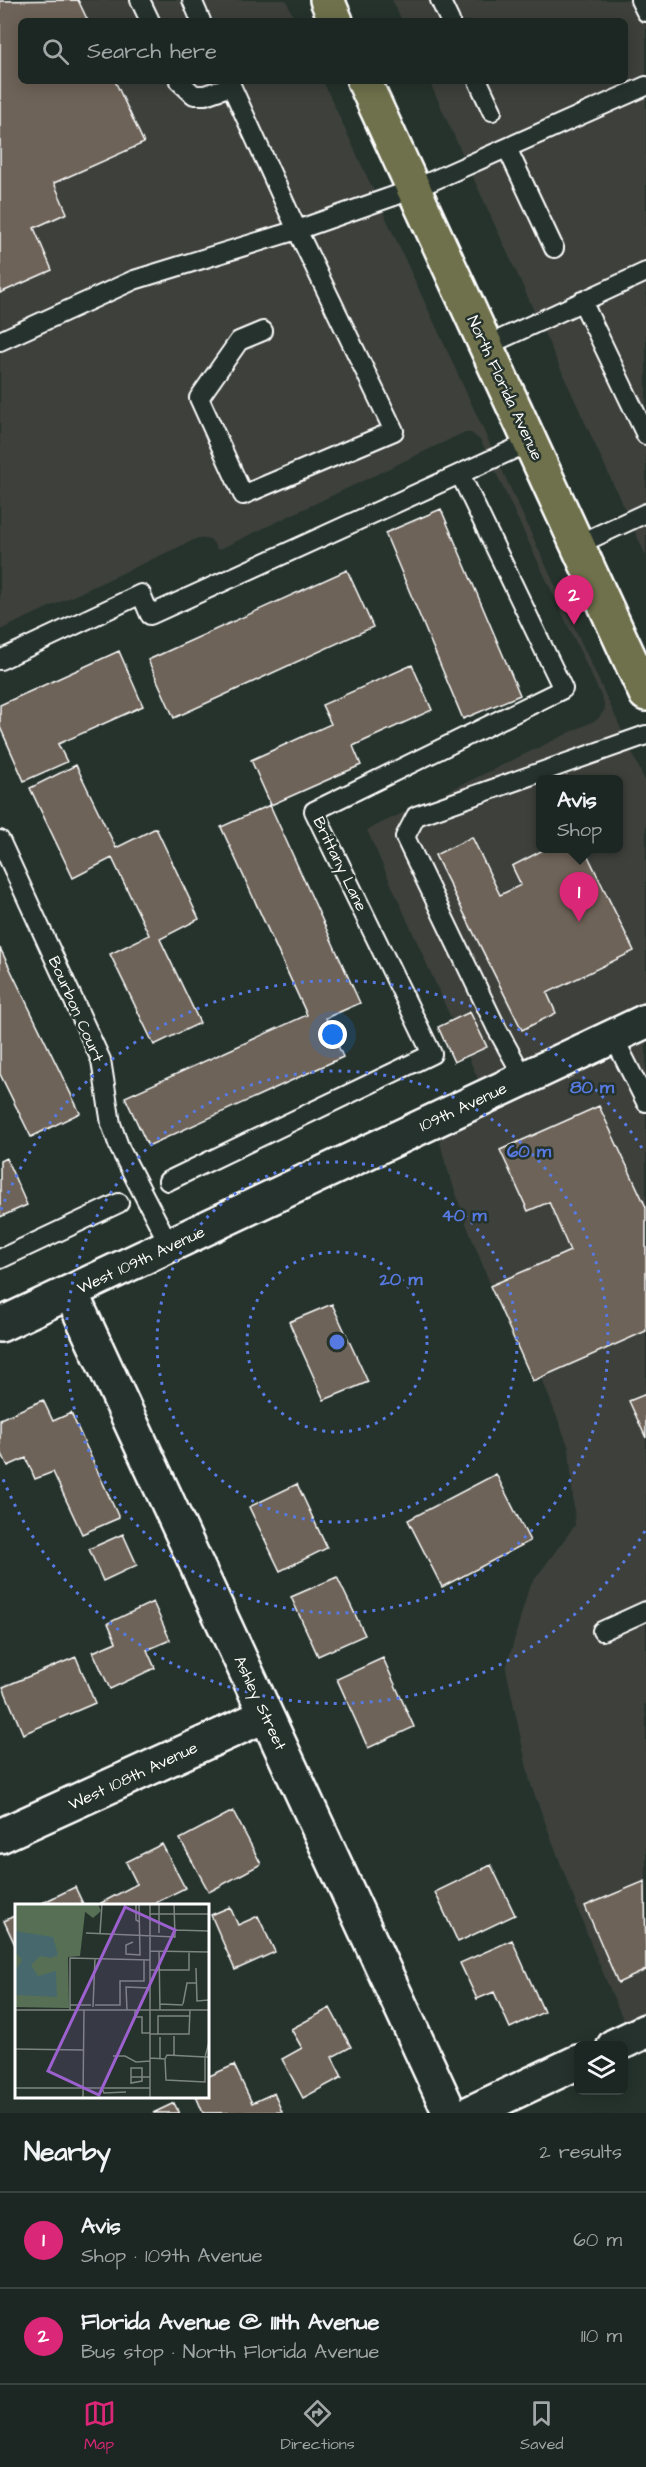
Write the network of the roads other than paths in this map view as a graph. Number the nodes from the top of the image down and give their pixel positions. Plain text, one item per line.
1 (140, 0) edge
2 (192, 0) edge
3 (327, 0) edge
4 (440, 0) edge
5 (149, 18) edge
6 (200, 18) edge
7 (335, 18) edge
8 (449, 18) edge
9 (182, 84) edge
10 (230, 84) edge
11 (365, 84) edge
12 (479, 84) edge
13 (646, 86) edge
14 (492, 111) dead end
15 (507, 148) junction
16 (414, 189) junction
17 (297, 230) junction
18 (554, 248) dead end
19 (646, 272) edge
20 (582, 301) junction
21 (262, 331) dead end
22 (0, 341) edge
23 (486, 346) junction
24 (646, 435) edge
25 (530, 441) junction
26 (460, 474) junction
27 (646, 513) edge
28 (577, 545) junction
29 (0, 660) edge
30 (646, 694) edge
31 (646, 735) edge
32 (0, 840) edge
33 (646, 1021) edge
34 (614, 1036) junction
35 (524, 1078) junction
36 (646, 1102) edge
37 (168, 1181) dead end
38 (281, 1194) joint
39 (120, 1203) dead end
40 (170, 1246) junction
41 (0, 1259) edge
42 (71, 1293) junction
43 (0, 1325) edge
44 (646, 1611) edge
45 (602, 1631) dead end
46 (266, 1715) junction
47 (0, 1836) edge
48 (646, 2031) edge
49 (625, 2041) edge
50 (574, 2064) edge
51 (450, 2113) edge
52 (470, 2113) edge

1 - 5 lane
2 - 6 lane
3 - 7 main road
4 - 8 lane
9 - 10 lane
10 - 17 lane
11 - 16 main road, North Florida Avenue
12 - 14 lane
13 - 15 lane
15 - 16 lane
15 - 18 lane
16 - 17 lane
16 - 23 main road, North Florida Avenue
17 - 21 lane
17 - 22 lane
19 - 20 lane
20 - 23 lane
20 - 24 lane
23 - 25 main road, North Florida Avenue
25 - 26 lane
25 - 28 main road, North Florida Avenue
26 - 29 lane
26 - 37 lane, Brittany Lane
27 - 28 lane
28 - 30 main road, North Florida Avenue
31 - 35 lane
32 - 40 lane, Bourbon Court
33 - 34 street, 109th Avenue
34 - 35 street, 109th Avenue
34 - 36 lane
35 - 38 street, 109th Avenue
38 - 40 street, West 109th Avenue
39 - 41 lane
40 - 42 street, West 109th Avenue
42 - 43 street, West 109th Avenue
42 - 46 street, Ashley Street
44 - 45 lane
46 - 47 street, West 108th Avenue
46 - 51 street, Ashley Street
48 - 49 street
50 - 52 street

